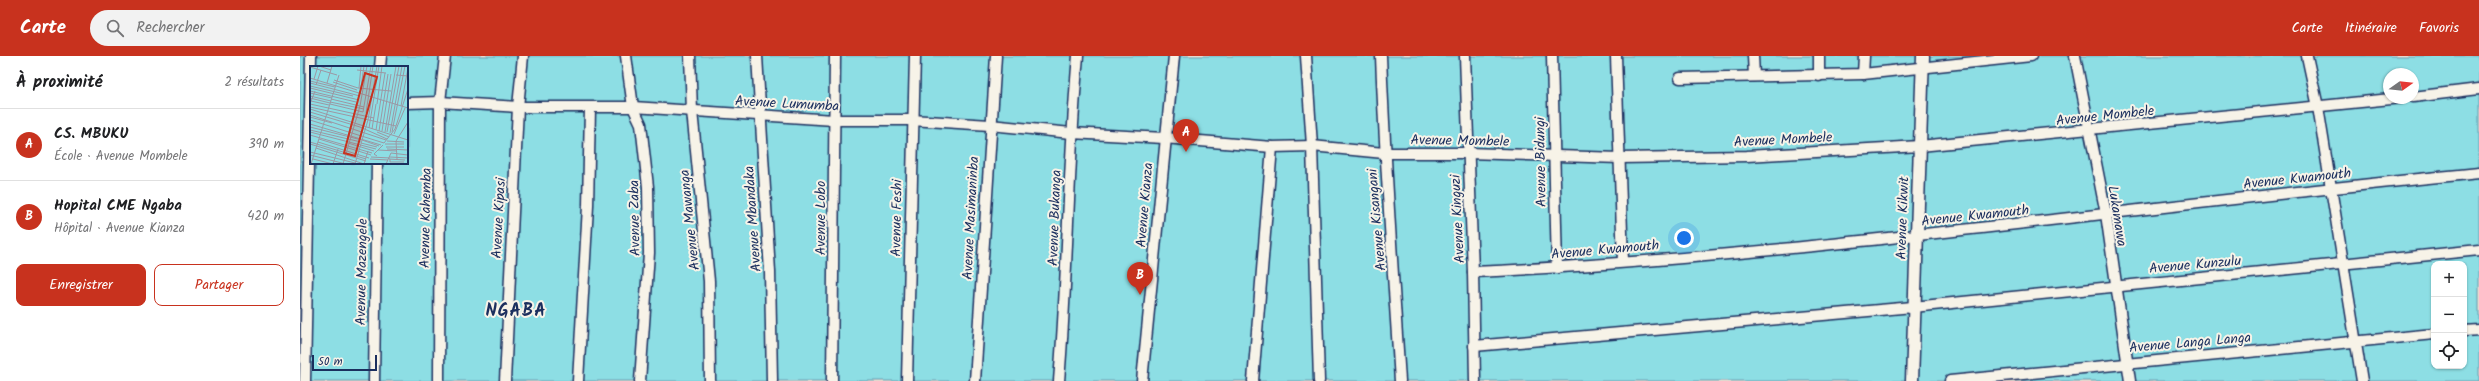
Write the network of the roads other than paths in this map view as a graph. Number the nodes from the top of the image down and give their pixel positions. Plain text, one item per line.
1 (311, 56) edge
2 (381, 56) edge
3 (445, 56) edge
4 (523, 56) edge
5 (626, 56) edge
6 (690, 56) edge
7 (757, 56) edge
8 (835, 56) edge
9 (915, 56) edge
10 (996, 56) edge
11 (1078, 56) edge
12 (1174, 56) edge
13 (1306, 56) edge
14 (1381, 56) edge
15 (1465, 56) edge
16 (1552, 56) edge
17 (1616, 56) edge
18 (1753, 56) edge
19 (1819, 56) edge
20 (1864, 56) edge
21 (2031, 56) edge
22 (2075, 56) edge
23 (2307, 56) edge
24 (1923, 62) edge
25 (380, 66) edge
26 (1863, 74) junction
27 (1754, 76) junction
28 (1819, 76) junction
29 (1680, 78) dead end
30 (2479, 89) edge
31 (2419, 96) edge
32 (2383, 100) edge
33 (306, 102) edge
34 (440, 102) junction
35 (408, 103) edge
36 (518, 107) junction
37 (632, 107) junction
38 (2318, 107) junction
39 (590, 108) junction
40 (692, 111) junction
41 (759, 116) junction
42 (834, 120) junction
43 (912, 120) junction
44 (990, 125) junction
45 (2088, 131) junction
46 (1071, 133) junction
47 (1164, 138) junction
48 (1312, 146) junction
49 (1920, 146) junction
50 (1272, 147) junction
51 (1384, 153) junction
52 (1467, 153) junction
53 (1554, 157) junction
54 (1620, 158) junction
55 (377, 164) edge
56 (2479, 174) edge
57 (2330, 188) junction
58 (2106, 214) junction
59 (1916, 236) junction
60 (2479, 250) edge
61 (1623, 262) junction
62 (2344, 265) junction
63 (1557, 268) junction
64 (1473, 272) junction
65 (2114, 286) junction
66 (1914, 307) junction
67 (2479, 330) edge
68 (2467, 331) edge
69 (2431, 334) edge
70 (2355, 340) junction
71 (1474, 346) junction
72 (2127, 362) junction
73 (305, 381) edge
74 (374, 381) edge
75 (439, 381) edge
76 (505, 381) edge
77 (578, 381) edge
78 (640, 381) edge
79 (710, 381) edge
80 (772, 381) edge
81 (832, 381) edge
82 (906, 381) edge
83 (975, 381) edge
84 (1059, 381) edge
85 (1142, 381) edge
86 (1253, 381) edge
87 (1319, 381) edge
88 (1400, 381) edge
89 (1474, 381) edge
90 (1912, 381) edge
91 (1950, 381) edge
92 (2130, 381) edge
93 (2362, 381) edge

1 - 33 street
2 - 25 street
3 - 34 street, Avenue Kahemba
4 - 36 street, Avenue Kipasi
5 - 37 street, Avenue Zaba
6 - 40 street, Avenue Mawanga
7 - 41 street, Avenue Mbandaka
8 - 42 street, Avenue Lobo
9 - 43 street, Avenue Feshi
10 - 44 street, Avenue Masimaninba
11 - 46 street, Avenue Bukanga
12 - 47 street, Avenue Kianza
13 - 48 street
14 - 51 street, Avenue Kisangani
15 - 52 street, Avenue Kinguzi
16 - 53 street, Avenue Bidungi
17 - 54 street
18 - 27 street
19 - 28 street
20 - 26 street
21 - 24 street
22 - 45 street, Lukamawa
23 - 38 street
24 - 26 street
24 - 49 main road, Avenue Kikwit
26 - 28 street
27 - 28 street
27 - 29 street
30 - 31 street
32 - 38 street, Avenue Mombele
33 - 73 street
34 - 35 street, Avenue Lumumba
34 - 36 street, Avenue Lumumba
34 - 75 street, Avenue Kahemba
36 - 39 street, Avenue Lumumba
36 - 76 street, Avenue Kipasi
37 - 39 street, Avenue Lumumba
37 - 40 street, Avenue Lumumba
37 - 78 street, Avenue Zaba
38 - 45 street, Avenue Mombele
38 - 57 street
39 - 77 street
40 - 41 street, Avenue Lumumba
40 - 79 street, Avenue Mawanga
41 - 42 street, Avenue Lumumba
41 - 80 street, Avenue Mbandaka
42 - 43 street, Avenue Lumumba
42 - 81 street, Avenue Lobo
43 - 44 street, Avenue Lumumba
43 - 82 street, Avenue Feshi
44 - 46 street, Avenue Lumumba
44 - 83 street, Avenue Masimaninba
45 - 49 street, Avenue Mombele
45 - 58 street, Lukamawa
46 - 47 street, Avenue Lumumba
46 - 84 street, Avenue Bukanga
47 - 50 street, Avenue Mombele
47 - 85 street, Avenue Kianza
48 - 50 street, Avenue Mombele
48 - 51 street, Avenue Mombele
48 - 87 street
49 - 54 street, Avenue Mombele
49 - 59 main road, Avenue Kikwit
50 - 86 street
51 - 52 street, Avenue Mombele
51 - 88 street, Avenue Kisangani
52 - 53 street, Avenue Mombele
52 - 64 street, Avenue Kinguzi
53 - 54 street, Avenue Mombele
53 - 63 street, Avenue Bidungi
54 - 61 street
55 - 74 street, Avenue Mazengele
56 - 57 street, Avenue Kwamouth
57 - 58 street, Avenue Kwamouth
57 - 62 street
58 - 59 street, Avenue Kwamouth
58 - 65 street, Lukamawa
59 - 61 street, Avenue Kwamouth
59 - 66 main road, Avenue Kikwit
60 - 62 street, Avenue Kunzulu
61 - 63 street, Avenue Kwamouth
62 - 65 street, Avenue Kunzulu
62 - 70 street
63 - 64 street, Avenue Kwamouth
64 - 71 street, Avenue Kinguzi
65 - 66 street, Avenue Kunzulu
65 - 72 street, Lukamawa
66 - 71 street
66 - 90 main road, Avenue Kikwit
67 - 68 street
69 - 70 street, Avenue Langa Langa
70 - 72 street, Avenue Langa Langa
70 - 93 street
71 - 89 street, Avenue Kinguzi
72 - 91 street, Avenue Langa Langa
72 - 92 street, Lukamawa

